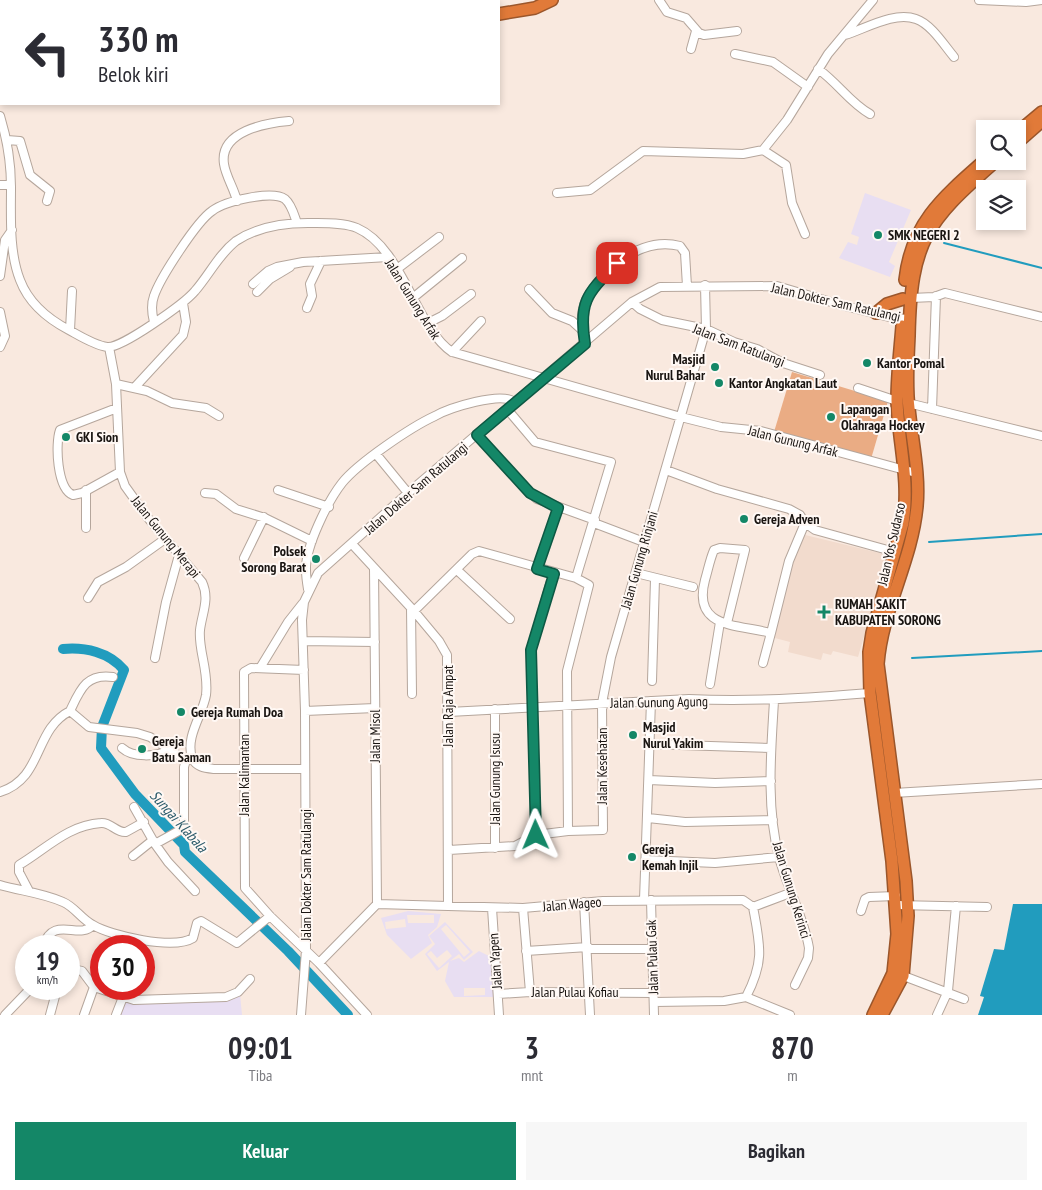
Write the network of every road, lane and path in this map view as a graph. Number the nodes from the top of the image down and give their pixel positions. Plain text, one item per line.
1 (552, 0) edge
2 (659, 0) edge
3 (873, 0) edge
4 (979, 0) edge
5 (1042, 0) edge
6 (535, 3) edge
7 (500, 8) edge
8 (500, 14) edge
9 (696, 31) junction
10 (737, 32) dead end
11 (845, 35) junction
12 (691, 49) dead end
13 (735, 54) dead end
14 (954, 57) dead end
15 (818, 69) junction
16 (808, 87) junction
17 (1042, 112) edge
18 (870, 114) dead end
19 (0, 116) edge
20 (289, 121) dead end
21 (1042, 121) edge
22 (1026, 125) edge
23 (1026, 135) edge
24 (7, 140) junction
25 (763, 150) junction
26 (976, 168) edge
27 (986, 170) edge
28 (11, 185) junction
29 (0, 186) edge
30 (557, 193) dead end
31 (47, 201) dead end
32 (237, 201) junction
33 (296, 223) junction
34 (12, 230) junction
35 (804, 234) dead end
36 (439, 237) dead end
37 (3, 238) edge
38 (388, 257) junction
39 (462, 258) dead end
40 (321, 261) junction
41 (294, 265) junction
42 (397, 269) junction
43 (0, 276) edge
44 (253, 284) dead end
45 (705, 285) junction
46 (687, 286) junction
47 (529, 289) dead end
48 (72, 291) dead end
49 (257, 292) dead end
50 (471, 294) dead end
51 (936, 296) junction
52 (414, 297) junction
53 (907, 299) junction
54 (632, 302) junction
55 (183, 303) junction
56 (307, 308) dead end
57 (0, 312) edge
58 (876, 313) junction
59 (1042, 317) edge
60 (906, 319) junction
61 (481, 321) dead end
62 (154, 322) junction
63 (428, 323) junction
64 (706, 329) junction
65 (70, 330) junction
66 (582, 330) junction
67 (585, 344) junction
68 (0, 347) edge
69 (109, 347) junction
70 (452, 352) junction
71 (820, 375) dead end
72 (542, 378) junction
73 (116, 384) junction
74 (135, 388) junction
75 (858, 388) dead end
76 (514, 402) junction
77 (903, 402) junction
78 (117, 408) junction
79 (932, 409) junction
80 (506, 410) junction
81 (219, 416) dead end
82 (681, 417) junction
83 (477, 435) junction
84 (1042, 436) edge
85 (376, 454) junction
86 (666, 470) junction
87 (120, 472) junction
88 (911, 472) junction
89 (86, 490) junction
90 (278, 490) dead end
91 (205, 493) dead end
92 (408, 493) junction
93 (329, 507) junction
94 (558, 508) junction
95 (264, 517) junction
96 (595, 522) junction
97 (805, 522) junction
98 (86, 528) dead end
99 (165, 539) junction
100 (312, 541) junction
101 (644, 542) junction
102 (352, 544) junction
103 (895, 552) junction
104 (179, 555) junction
105 (244, 558) dead end
106 (374, 568) junction
107 (537, 569) junction
108 (457, 570) junction
109 (636, 573) junction
110 (554, 574) junction
111 (576, 578) junction
112 (655, 579) junction
113 (693, 587) dead end
114 (308, 590) junction
115 (88, 598) dead end
116 (304, 602) junction
117 (412, 610) junction
118 (510, 619) dead end
119 (723, 622) junction
120 (771, 631) junction
121 (877, 634) junction
122 (303, 641) junction
123 (375, 642) junction
124 (156, 658) dead end
125 (763, 663) dead end
126 (260, 668) junction
127 (304, 670) junction
128 (113, 678) dead end
129 (652, 681) dead end
130 (710, 684) dead end
131 (870, 693) junction
132 (412, 694) dead end
133 (651, 700) junction
134 (774, 701) junction
135 (602, 703) junction
136 (568, 705) junction
137 (534, 706) junction
138 (375, 708) junction
139 (495, 709) junction
140 (70, 711) junction
141 (305, 711) junction
142 (449, 712) junction
143 (649, 744) junction
144 (122, 748) dead end
145 (771, 748) junction
146 (168, 750) junction
147 (189, 759) junction
148 (245, 769) junction
149 (305, 769) junction
150 (649, 780) junction
151 (771, 781) junction
152 (1042, 784) edge
153 (0, 792) edge
154 (894, 793) junction
155 (134, 807) dead end
156 (648, 818) junction
157 (773, 820) junction
158 (144, 822) junction
159 (568, 831) junction
160 (536, 835) junction
161 (154, 842) junction
162 (495, 848) junction
163 (449, 850) junction
164 (133, 856) dead end
165 (779, 857) junction
166 (647, 860) junction
167 (0, 885) edge
168 (28, 891) junction
169 (195, 891) dead end
170 (790, 893) junction
171 (647, 900) junction
172 (584, 902) junction
173 (900, 902) junction
174 (377, 904) junction
175 (448, 904) junction
176 (754, 906) junction
177 (956, 906) junction
178 (987, 907) dead end
179 (492, 908) junction
180 (523, 908) junction
181 (861, 911) dead end
182 (267, 918) junction
183 (93, 926) junction
184 (49, 935) edge
185 (588, 948) junction
186 (306, 950) junction
187 (651, 950) junction
188 (526, 951) junction
189 (319, 963) junction
190 (80, 970) edge
191 (898, 974) junction
192 (250, 979) dead end
193 (90, 982) edge
194 (795, 986) dead end
195 (948, 991) junction
196 (530, 992) junction
197 (590, 992) junction
198 (653, 993) junction
199 (498, 994) junction
200 (746, 997) junction
201 (90, 999) edge
202 (964, 999) dead end
203 (19, 1000) edge
204 (54, 1000) edge
205 (122, 1000) edge
206 (155, 1000) edge
207 (654, 1002) junction
208 (5, 1015) edge
209 (50, 1015) edge
210 (84, 1015) edge
211 (116, 1015) edge
212 (301, 1015) edge
213 (367, 1015) edge
214 (499, 1015) edge
215 (590, 1015) edge
216 (654, 1015) edge
217 (790, 1015) edge
218 (873, 1015) edge
219 (882, 1015) edge
220 (938, 1015) edge

1 - 6 highway
2 - 9 street
3 - 11 street
4 - 5 street
6 - 7 highway
6 - 8 highway
9 - 10 street
9 - 12 street
11 - 14 street
11 - 15 street
13 - 16 street
15 - 16 street
15 - 18 street
16 - 25 street
17 - 22 highway
19 - 24 street
20 - 32 street
21 - 23 highway
24 - 28 street
24 - 31 street
25 - 30 street
25 - 35 street
26 - 53 highway, Jalan Yos Sudarso
27 - 53 highway, Jalan Yos Sudarso
28 - 29 street
28 - 34 street
32 - 33 street
32 - 62 street
33 - 38 street, Jalan Gunung Arfak
33 - 55 street, Jalan Gunung Arfak
34 - 37 street
34 - 65 street
36 - 42 street
37 - 43 street
38 - 40 street
38 - 42 street, Jalan Gunung Arfak
39 - 52 street
40 - 41 street
40 - 56 street
41 - 44 street
41 - 49 street
42 - 52 street, Jalan Gunung Arfak
45 - 46 street, Jalan Dokter Sam Ratulangi
45 - 58 street, Jalan Dokter Sam Ratulangi
45 - 64 street, Jalan Gunung Rinjani
46 - 54 street, Jalan Dokter Sam Ratulangi
46 - 66 street
47 - 66 street
48 - 65 street
50 - 63 street
51 - 53 street
51 - 59 street
51 - 79 street
52 - 63 street, Jalan Gunung Arfak
53 - 58 highway
53 - 60 highway, Jalan Yos Sudarso
54 - 64 street, Jalan Sam Ratulangi
54 - 67 street, Jalan Dokter Sam Ratulangi
55 - 62 street, Jalan Gunung Arfak
55 - 74 street
57 - 68 street
58 - 60 street, Jalan Dokter Sam Ratulangi
60 - 77 highway, Jalan Yos Sudarso
61 - 70 street
62 - 69 street, Jalan Gunung Arfak
63 - 70 street, Jalan Gunung Arfak
64 - 71 street, Jalan Sam Ratulangi
64 - 82 street, Jalan Gunung Rinjani
65 - 69 street
66 - 67 street
67 - 72 street, Jalan Dokter Sam Ratulangi
69 - 73 street, Jalan Gunung Merapi
70 - 72 street, Jalan Gunung Arfak
72 - 76 street, Jalan Dokter Sam Ratulangi
72 - 82 street, Jalan Gunung Arfak
73 - 74 street
73 - 78 street, Jalan Gunung Merapi
74 - 81 street
75 - 77 street
76 - 80 street, Jalan Dokter Sam Ratulangi
76 - 85 street
77 - 79 street
77 - 88 highway, Jalan Yos Sudarso
78 - 87 street, Jalan Gunung Merapi
78 - 89 street
79 - 84 street
80 - 83 street, Jalan Dokter Sam Ratulangi
80 - 96 street
82 - 86 street, Jalan Gunung Rinjani
82 - 88 street, Jalan Gunung Arfak
83 - 92 street, Jalan Dokter Sam Ratulangi
83 - 94 street
85 - 92 street
85 - 93 street
86 - 97 street
86 - 101 street, Jalan Gunung Rinjani
87 - 89 street
87 - 99 street, Jalan Gunung Merapi
88 - 103 highway, Jalan Yos Sudarso
88 - 121 highway, Jalan Yos Sudarso
89 - 98 street
90 - 93 street
91 - 95 street
92 - 102 street, Jalan Dokter Sam Ratulangi
93 - 100 street
94 - 96 street
94 - 107 street
95 - 100 street
95 - 105 street
96 - 101 street
96 - 111 street
97 - 103 street
97 - 120 street
99 - 104 street, Jalan Gunung Merapi
99 - 115 street
100 - 114 street
101 - 109 street, Jalan Gunung Rinjani
102 - 106 street, Jalan Raja Ampat
102 - 114 street, Jalan Dokter Sam Ratulangi
103 - 121 highway, Jalan Yos Sudarso
104 - 124 street
104 - 147 street, Jalan Gunung Merapi
106 - 117 street, Jalan Raja Ampat
106 - 123 street, Jalan Misol
107 - 108 street
107 - 110 street
108 - 117 street
108 - 118 street
109 - 112 street
109 - 135 street, Jalan Gunung Rinjani
110 - 111 street
110 - 137 street
111 - 136 street
112 - 113 street
112 - 129 street
114 - 116 street, Jalan Dokter Sam Ratulangi
116 - 122 street, Jalan Dokter Sam Ratulangi
116 - 126 street, Jalan Kalimantan
117 - 132 street
117 - 142 street, Jalan Raja Ampat
119 - 119 street
119 - 120 street
119 - 130 street
120 - 125 street
121 - 131 highway, Jalan Yos Sudarso
121 - 154 highway, Jalan Yos Sudarso
122 - 123 street
122 - 127 street, Jalan Dokter Sam Ratulangi
123 - 138 street, Jalan Misol
126 - 127 street
126 - 148 street, Jalan Kalimantan
127 - 141 street, Jalan Dokter Sam Ratulangi
128 - 140 street
131 - 134 street, Jalan Gunung Agung
131 - 173 highway, Jalan Yos Sudarso
133 - 134 street, Jalan Gunung Agung
133 - 135 street, Jalan Gunung Agung
133 - 143 street, Jalan Pulau Gak
134 - 145 street, Jalan Gunung Kerinci
135 - 136 street, Jalan Gunung Agung
135 - 159 street, Jalan Kesehatan
136 - 137 street, Jalan Gunung Agung
136 - 159 street
137 - 139 street, Jalan Gunung Agung
137 - 160 street
138 - 141 street
138 - 174 street, Jalan Misol
139 - 142 street, Jalan Gunung Agung
139 - 162 street, Jalan Gunung Isusu
140 - 146 street
140 - 153 street
141 - 149 street, Jalan Dokter Sam Ratulangi
142 - 163 street, Jalan Raja Ampat
143 - 145 street
143 - 150 street, Jalan Pulau Gak
144 - 146 street
145 - 151 street, Jalan Gunung Kerinci
146 - 147 street
147 - 148 street
147 - 161 street, Jalan Gunung Merapi
148 - 149 street
148 - 182 street, Jalan Kalimantan
149 - 186 street, Jalan Dokter Sam Ratulangi
150 - 151 street
150 - 156 street, Jalan Pulau Gak
151 - 157 street, Jalan Gunung Kerinci
152 - 154 street
154 - 173 highway, Jalan Yos Sudarso
155 - 158 street
156 - 157 street
156 - 166 street, Jalan Pulau Gak
157 - 165 street, Jalan Gunung Kerinci
158 - 161 street
158 - 168 street
159 - 160 street
160 - 162 street
161 - 164 street
161 - 169 street
162 - 163 street
163 - 175 street, Jalan Raja Ampat
165 - 166 street
165 - 170 street, Jalan Gunung Kerinci
166 - 171 street, Jalan Pulau Gak
167 - 168 street
168 - 183 street
170 - 176 street
170 - 194 street, Jalan Gunung Kerinci
171 - 172 street, Jalan Wageo
171 - 176 street, Jalan Wageo
171 - 187 street, Jalan Pulau Gak
172 - 180 street, Jalan Wageo
172 - 185 street
173 - 177 street
173 - 181 street
173 - 191 highway, Jalan Yos Sudarso
174 - 175 street, Jalan Wageo
174 - 189 street
175 - 179 street, Jalan Wageo
176 - 200 street
177 - 178 street
177 - 195 street
179 - 180 street, Jalan Wageo
179 - 199 street, Jalan Yapen
180 - 188 street
182 - 183 street
182 - 186 street, Jalan Kalimantan
183 - 184 street
185 - 187 street
185 - 188 street
185 - 197 street
186 - 189 street, Jalan Kalimantan
186 - 212 street, Jalan Dokter Sam Ratulangi
187 - 198 street, Jalan Pulau Gak
188 - 196 street
189 - 213 street, Jalan Kalimantan
190 - 193 street
191 - 195 street
191 - 218 highway, Jalan Yos Sudarso
191 - 219 highway, Jalan Yos Sudarso
192 - 206 street
195 - 202 street
195 - 220 street
196 - 197 street, Jalan Pulau Kofiau
196 - 199 street, Jalan Pulau Kofiau
197 - 198 street, Jalan Pulau Kofiau
197 - 215 street
198 - 207 street, Jalan Pulau Gak
199 - 214 street, Jalan Yapen
200 - 207 street
200 - 217 street
201 - 210 street
203 - 208 street
204 - 209 street
205 - 211 street
207 - 216 street, Jalan Pulau Gak

